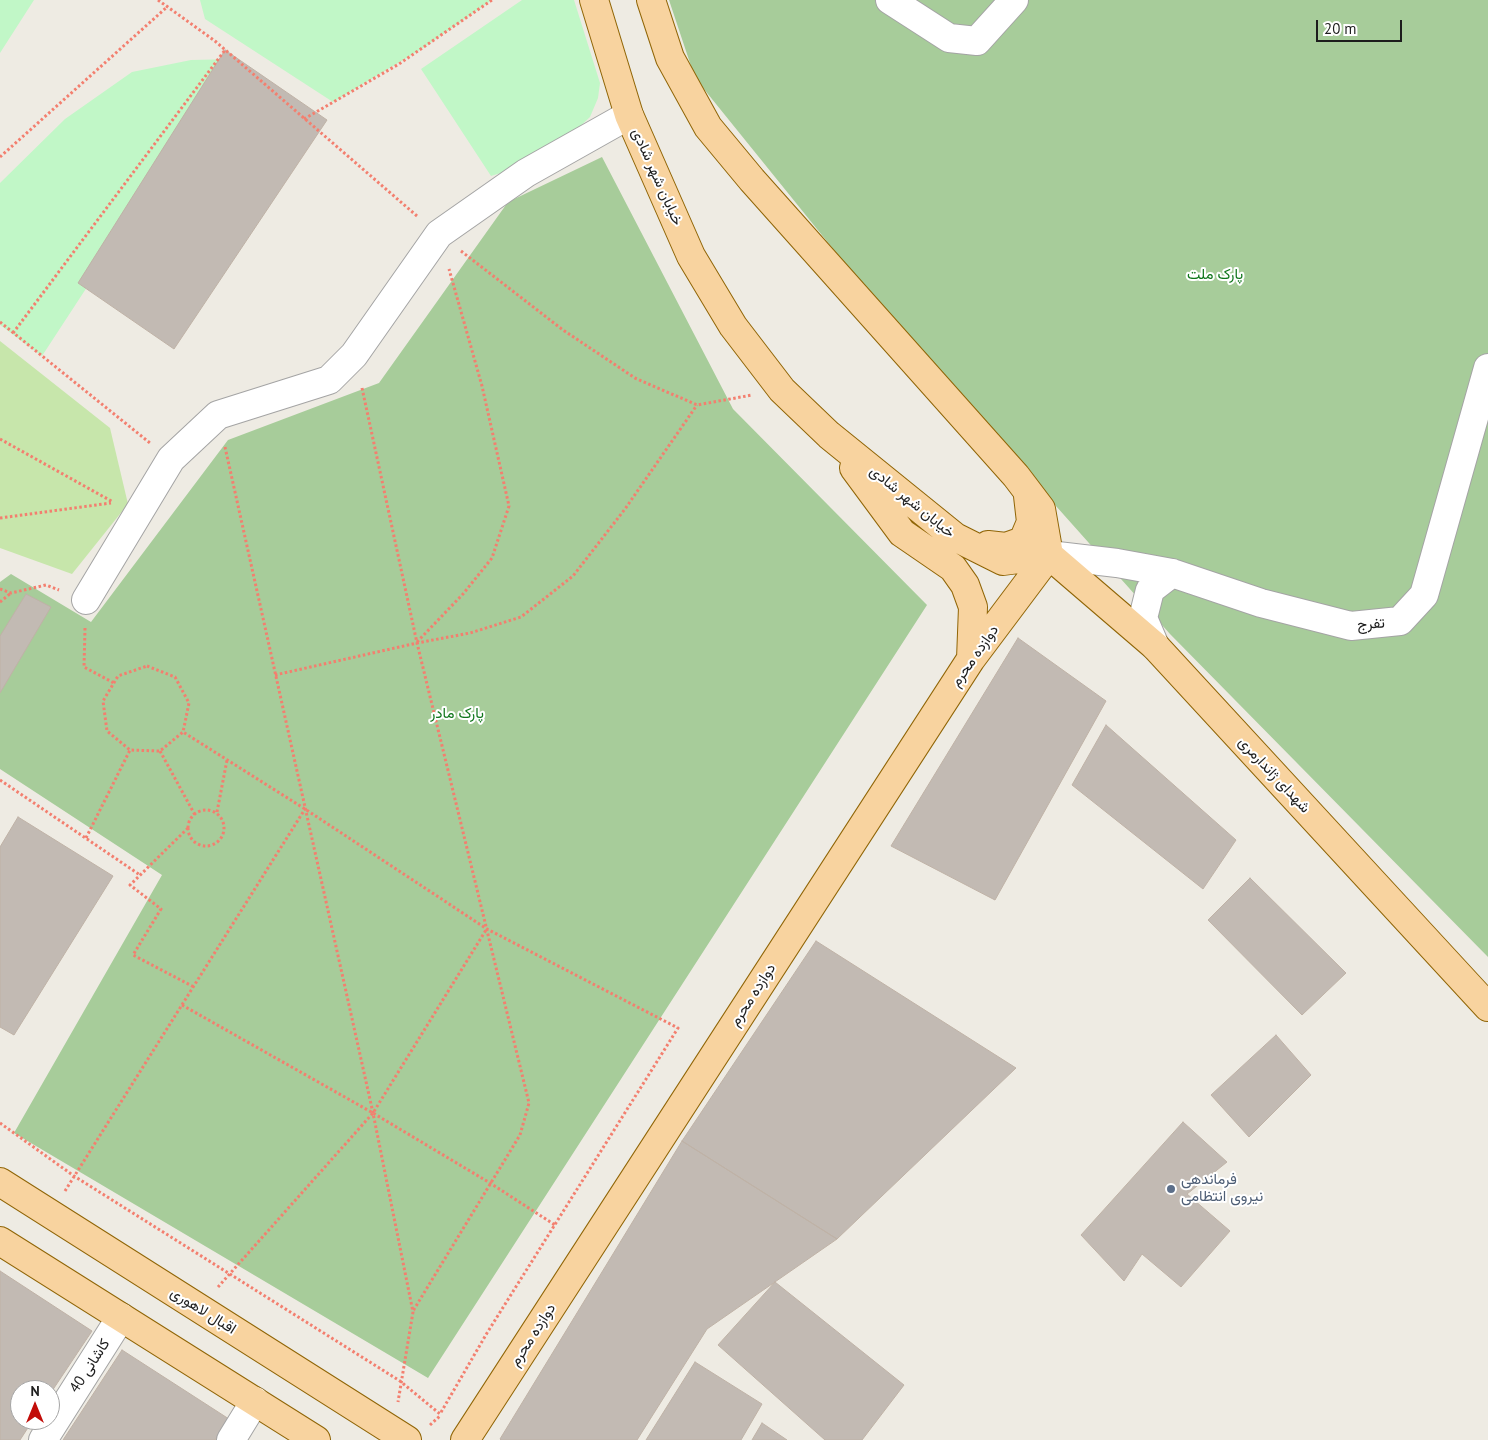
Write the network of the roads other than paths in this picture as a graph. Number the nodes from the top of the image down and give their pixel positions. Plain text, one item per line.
1 (594, 0) edge
2 (651, 0) edge
3 (890, 0) edge
4 (1014, 0) edge
5 (629, 115) junction
6 (1488, 368) edge
7 (829, 435) junction
8 (1016, 476) junction
9 (955, 537) junction
10 (1049, 555) junction
11 (1172, 573) junction
12 (86, 600) road end
13 (1155, 646) junction
14 (971, 659) junction
15 (1488, 1007) edge
16 (0, 1182) edge
17 (0, 1241) edge
18 (122, 1317) junction
19 (255, 1402) junction
20 (401, 1436) edge
21 (43, 1440) edge
22 (230, 1440) edge
23 (316, 1440) edge
24 (465, 1440) edge

1 - 5 main road, خیابان شهر شادی
2 - 8 main road
3 - 4 street
5 - 7 main road, خیابان شهر شادی
5 - 12 street
6 - 11 street, تفرج
7 - 9 main road, خیابان شهر شادی
7 - 14 main road
8 - 9 main road
8 - 10 main road
9 - 10 main road, خیابان شهر شادی
10 - 11 street, تفرج
10 - 13 main road, شهدای ژاندارمری
10 - 14 main road, دوازده محرم
11 - 13 street
13 - 15 main road, شهدای ژاندارمری
14 - 24 main road, دوازده محرم
16 - 20 main road, اقبال لاهوری
17 - 18 main road
18 - 19 main road
18 - 21 street, کاشانی 40
19 - 22 street
19 - 23 main road

